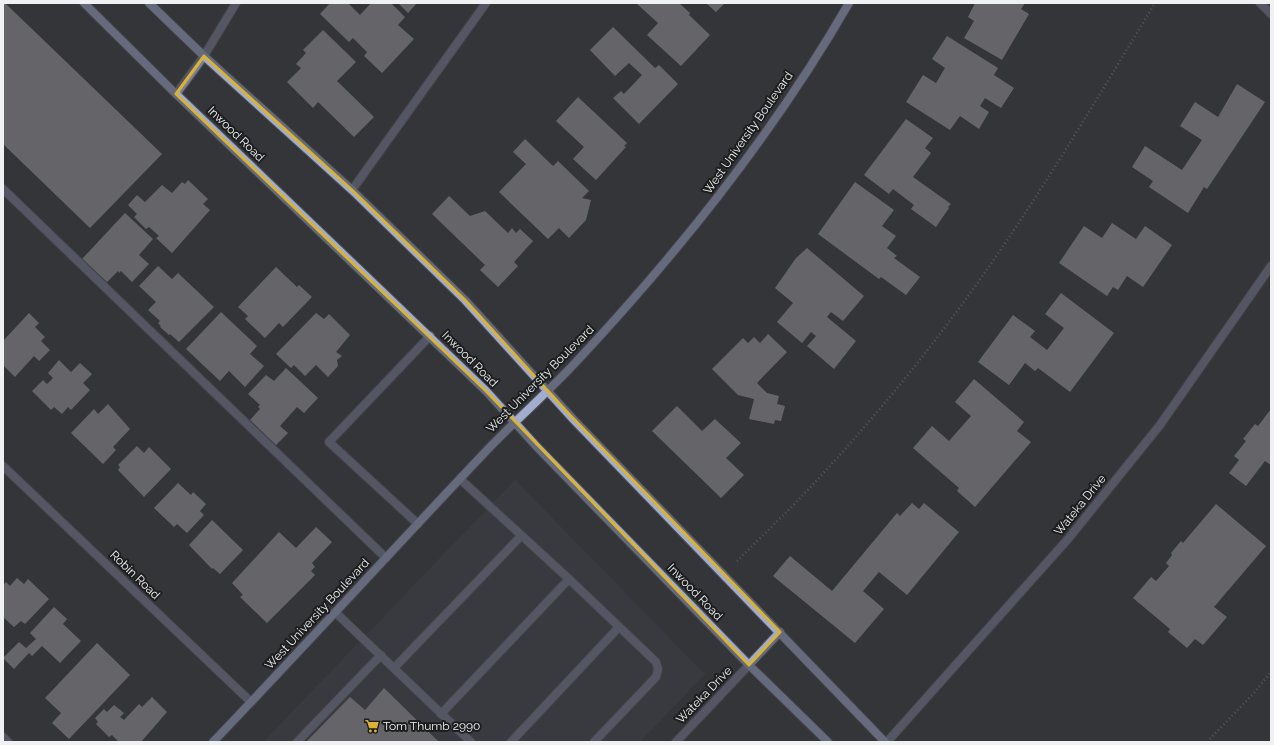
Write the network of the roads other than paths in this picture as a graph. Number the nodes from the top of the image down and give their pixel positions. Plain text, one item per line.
1 (84, 3) edge
2 (149, 3) edge
3 (236, 3) edge
4 (486, 3) edge
5 (849, 3) edge
6 (1260, 3) edge
7 (1271, 14) edge
8 (204, 56) junction
9 (176, 94) junction
10 (3, 189) edge
11 (352, 190) junction
12 (1271, 266) edge
13 (430, 336) junction
14 (548, 390) junction
15 (515, 423) junction
16 (3, 466) edge
17 (460, 479) junction
18 (418, 524) junction
19 (521, 536) junction
20 (386, 558) junction
21 (569, 579) junction
22 (335, 612) junction
23 (619, 627) junction
24 (780, 632) junction
25 (381, 655) junction
26 (749, 665) junction
27 (394, 668) junction
28 (251, 702) junction
29 (441, 714) junction
30 (3, 737) edge
31 (8, 742) edge
32 (213, 742) edge
33 (296, 742) edge
34 (471, 742) edge
35 (511, 742) edge
36 (594, 742) edge
37 (676, 742) edge
38 (828, 742) edge
39 (886, 742) edge

1 - 9 main road, Inwood Road
2 - 8 main road
3 - 8 street
4 - 11 street
5 - 14 main road, West University Boulevard
6 - 7 street
8 - 9 street
8 - 11 main road
9 - 13 main road, Inwood Road
10 - 20 street
11 - 14 main road
12 - 39 street, Wateka Drive
13 - 15 main road, Inwood Road
13 - 18 street
14 - 15 main road, West University Boulevard
14 - 24 main road
15 - 17 main road, West University Boulevard
15 - 26 main road, Inwood Road
16 - 28 street, Robin Road
17 - 18 main road, West University Boulevard
17 - 19 street
18 - 20 main road, West University Boulevard
19 - 21 street
19 - 27 street
20 - 22 main road, West University Boulevard
21 - 23 street
21 - 29 street
22 - 25 street
22 - 28 main road, West University Boulevard
23 - 35 street
23 - 36 street
24 - 26 main road
24 - 39 main road
25 - 27 street
25 - 33 street
26 - 37 street, Wateka Drive
26 - 38 main road, Inwood Road
27 - 29 street
28 - 32 main road, West University Boulevard
29 - 34 street
30 - 31 street

